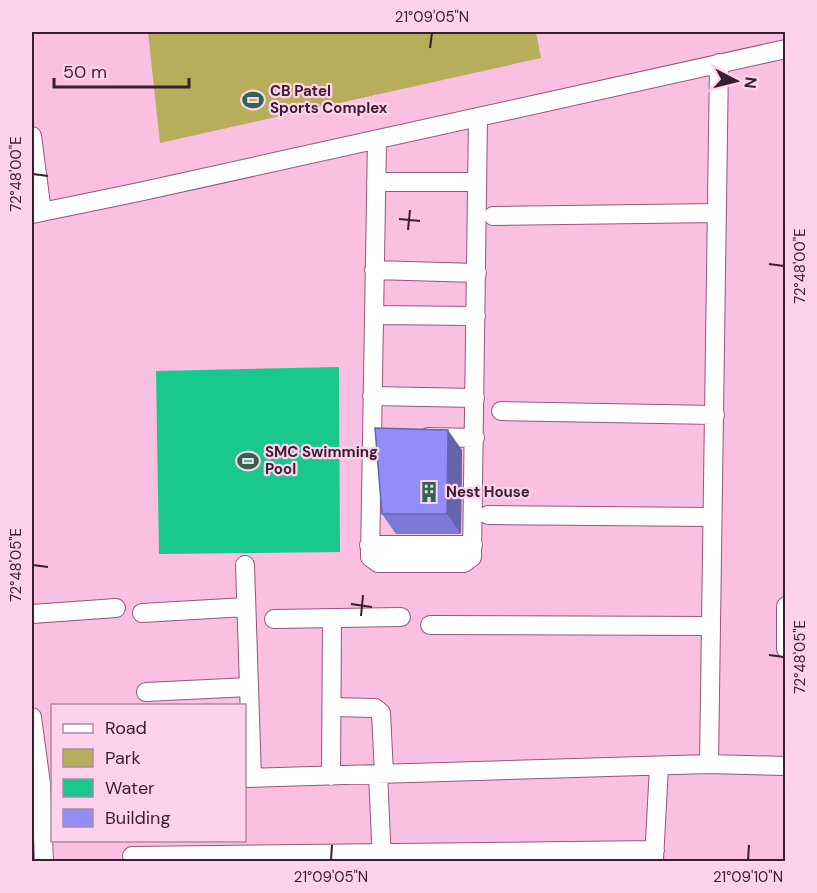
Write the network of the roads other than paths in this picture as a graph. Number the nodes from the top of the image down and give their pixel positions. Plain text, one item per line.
1 (786, 49) edge
2 (719, 63) junction
3 (478, 118) junction
4 (32, 136) edge
5 (377, 140) junction
6 (376, 182) junction
7 (477, 182) junction
8 (37, 213) edge
9 (717, 213) junction
10 (494, 216) dead end
11 (374, 270) junction
12 (477, 273) junction
13 (374, 315) junction
14 (476, 316) junction
15 (372, 396) junction
16 (475, 398) junction
17 (501, 411) dead end
18 (715, 415) junction
19 (371, 437) junction
20 (475, 438) junction
21 (488, 515) dead end
22 (712, 517) junction
23 (245, 565) dead end
24 (786, 606) edge
25 (246, 607) junction
26 (116, 608) dead end
27 (142, 613) dead end
28 (32, 614) edge
29 (401, 617) dead end
30 (332, 618) junction
31 (274, 619) dead end
32 (430, 625) dead end
33 (711, 626) junction
34 (786, 649) edge
35 (249, 687) junction
36 (147, 692) dead end
37 (332, 707) junction
38 (32, 717) edge
39 (709, 764) junction
40 (659, 766) junction
41 (786, 766) edge
42 (381, 774) junction
43 (331, 776) junction
44 (248, 778) edge
45 (42, 784) edge
46 (132, 853) edge
47 (655, 856) edge
48 (382, 857) edge
49 (44, 861) edge

1 - 2 street
2 - 3 street
2 - 9 street
3 - 5 street
3 - 7 street
4 - 8 street
5 - 6 street
5 - 8 street
6 - 7 street
6 - 11 street
7 - 12 street
9 - 10 street
9 - 18 street
11 - 12 street
11 - 13 street
12 - 14 street
13 - 14 street
13 - 15 street
14 - 16 street
15 - 16 street
15 - 19 street
16 - 20 street
17 - 18 street
18 - 22 street
19 - 20 street
19 - 20 street
21 - 22 street
22 - 33 street
23 - 25 street
24 - 34 street
25 - 27 street
25 - 35 street
26 - 28 street
29 - 30 street
30 - 31 street
30 - 37 street
32 - 33 street
33 - 39 street
35 - 36 street
35 - 44 street
37 - 42 street
37 - 43 street
38 - 45 street
39 - 40 street
39 - 41 street
40 - 42 street
40 - 47 street
42 - 43 street
42 - 48 street
43 - 44 street
45 - 49 street
46 - 48 street
47 - 48 street

